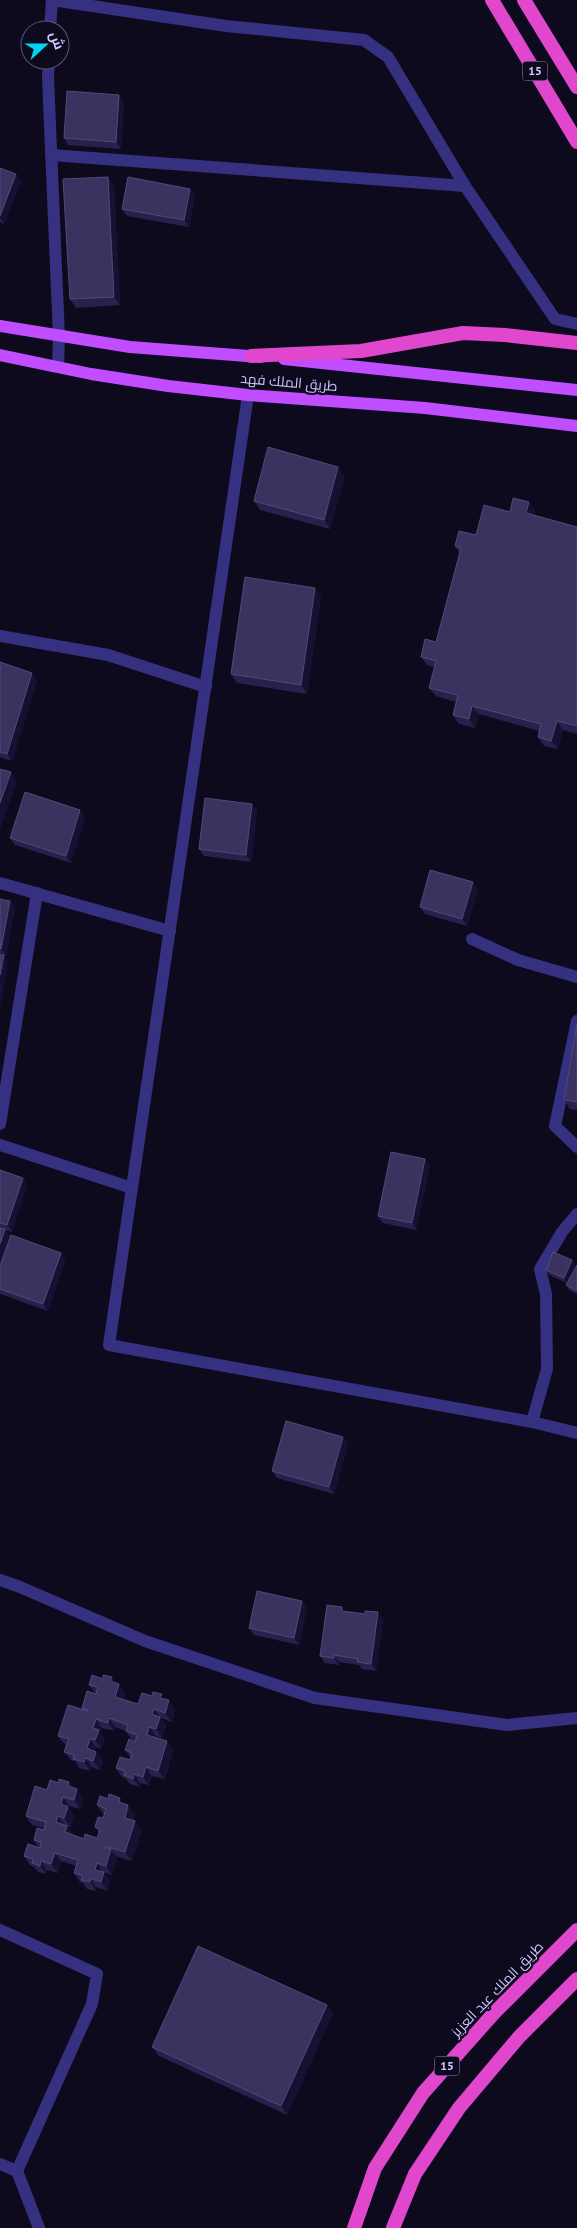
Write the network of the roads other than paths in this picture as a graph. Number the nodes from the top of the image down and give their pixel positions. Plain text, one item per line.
1 (52, 0) edge
2 (492, 0) edge
3 (524, 0) edge
4 (51, 20) edge
5 (49, 70) edge
6 (577, 87) edge
7 (577, 142) edge
8 (52, 155) junction
9 (465, 186) junction
10 (577, 324) edge
11 (0, 326) edge
12 (59, 337) junction
13 (577, 343) edge
14 (0, 355) edge
15 (251, 356) junction
16 (58, 366) junction
17 (577, 390) edge
18 (248, 395) junction
19 (577, 426) edge
20 (0, 636) edge
21 (206, 687) junction
22 (0, 882) edge
23 (37, 893) junction
24 (170, 931) junction
25 (472, 939) dead end
26 (577, 977) edge
27 (577, 1021) edge
28 (0, 1124) edge
29 (0, 1145) edge
30 (577, 1147) edge
31 (132, 1188) junction
32 (577, 1214) edge
33 (532, 1422) junction
34 (577, 1433) edge
35 (0, 1580) edge
36 (577, 1718) edge
37 (0, 1930) edge
38 (577, 1930) edge
39 (577, 1979) edge
40 (0, 2164) edge
41 (17, 2171) junction
42 (39, 2228) edge
43 (354, 2228) edge
44 (393, 2228) edge

1 - 4 street
1 - 9 street
2 - 7 highway, 15
3 - 6 highway, 15
5 - 8 street
8 - 9 street
8 - 12 street
9 - 10 street
11 - 12 main road, طريق الملك فهد
12 - 15 main road, طريق الملك فهد
12 - 16 street
13 - 15 highway
14 - 16 main road, طريق الملك فهد
15 - 17 main road, طريق الملك فهد
16 - 18 main road, طريق الملك فهد
18 - 19 main road, طريق الملك فهد
18 - 21 street
20 - 21 street
21 - 24 street
22 - 23 street
23 - 24 street
23 - 28 street
24 - 31 street
25 - 26 street
27 - 30 street
29 - 31 street
31 - 33 street
32 - 33 street
33 - 34 street
35 - 36 street
37 - 41 street
38 - 43 highway, طريق الملك عبد العزيز / 15
39 - 44 highway
40 - 41 street
41 - 42 street

